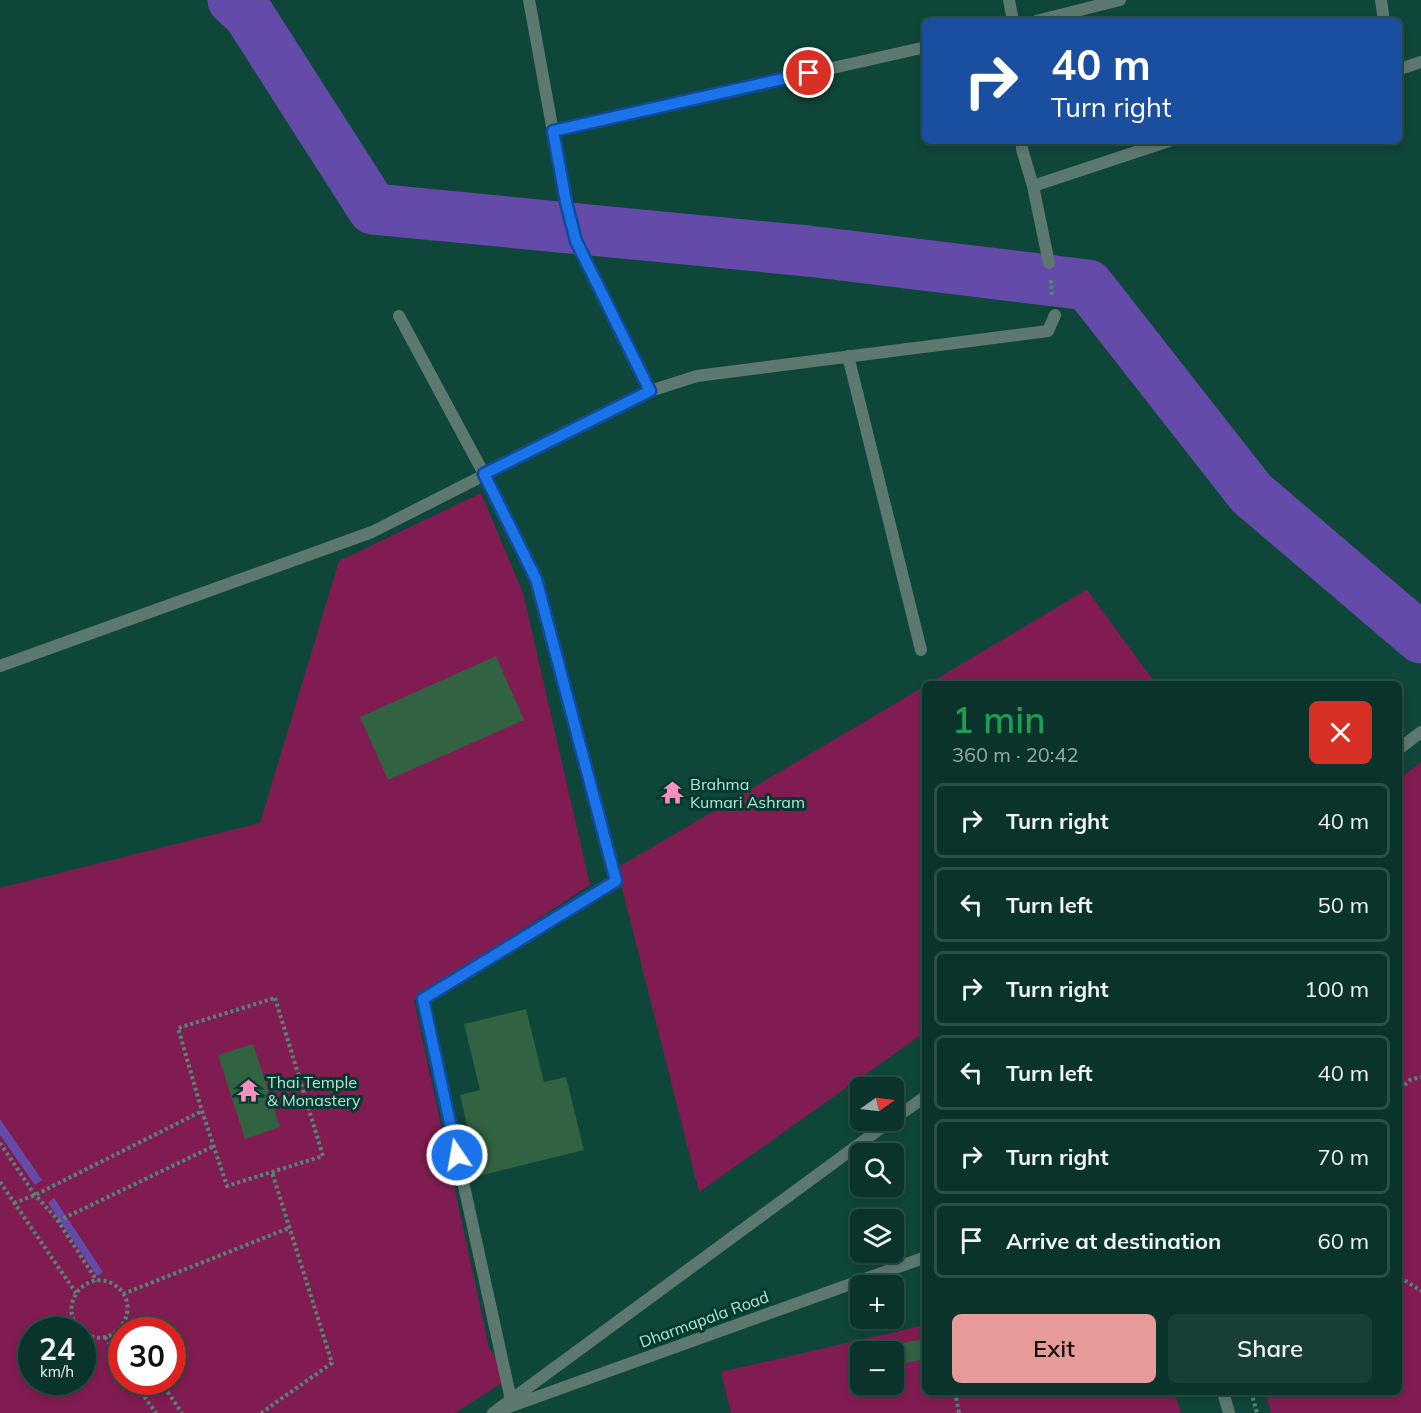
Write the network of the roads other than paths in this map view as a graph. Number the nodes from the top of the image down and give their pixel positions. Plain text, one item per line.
1 (529, 0) edge
2 (1010, 0) edge
3 (1120, 0) edge
4 (1381, 0) edge
5 (1013, 18) edge
6 (1048, 18) edge
7 (1384, 18) edge
8 (922, 47) edge
9 (1421, 62) edge
10 (1402, 68) edge
11 (553, 131) junction
12 (1022, 144) edge
13 (1159, 144) edge
14 (1033, 186) junction
15 (1049, 263) road end
16 (1054, 315) road end
17 (399, 316) dead end
18 (848, 356) junction
19 (650, 391) junction
20 (484, 474) junction
21 (921, 650) dead end
22 (0, 666) edge
23 (1421, 732) edge
24 (1402, 746) edge
25 (922, 1099) edge
26 (904, 1112) edge
27 (878, 1131) edge
28 (922, 1258) edge
29 (1224, 1395) edge
30 (511, 1400) junction
31 (493, 1413) edge
32 (1229, 1413) edge

1 - 11 street
2 - 5 street
3 - 6 street
4 - 7 street
8 - 11 street
9 - 10 street
11 - 19 street
12 - 14 street
13 - 14 street
14 - 15 street
16 - 18 street
17 - 20 street
18 - 19 street
18 - 21 street
19 - 20 street
20 - 22 street
20 - 30 street
23 - 24 street
25 - 26 street
27 - 30 street
28 - 31 street, Dharmapala Road
29 - 32 street
30 - 31 street

